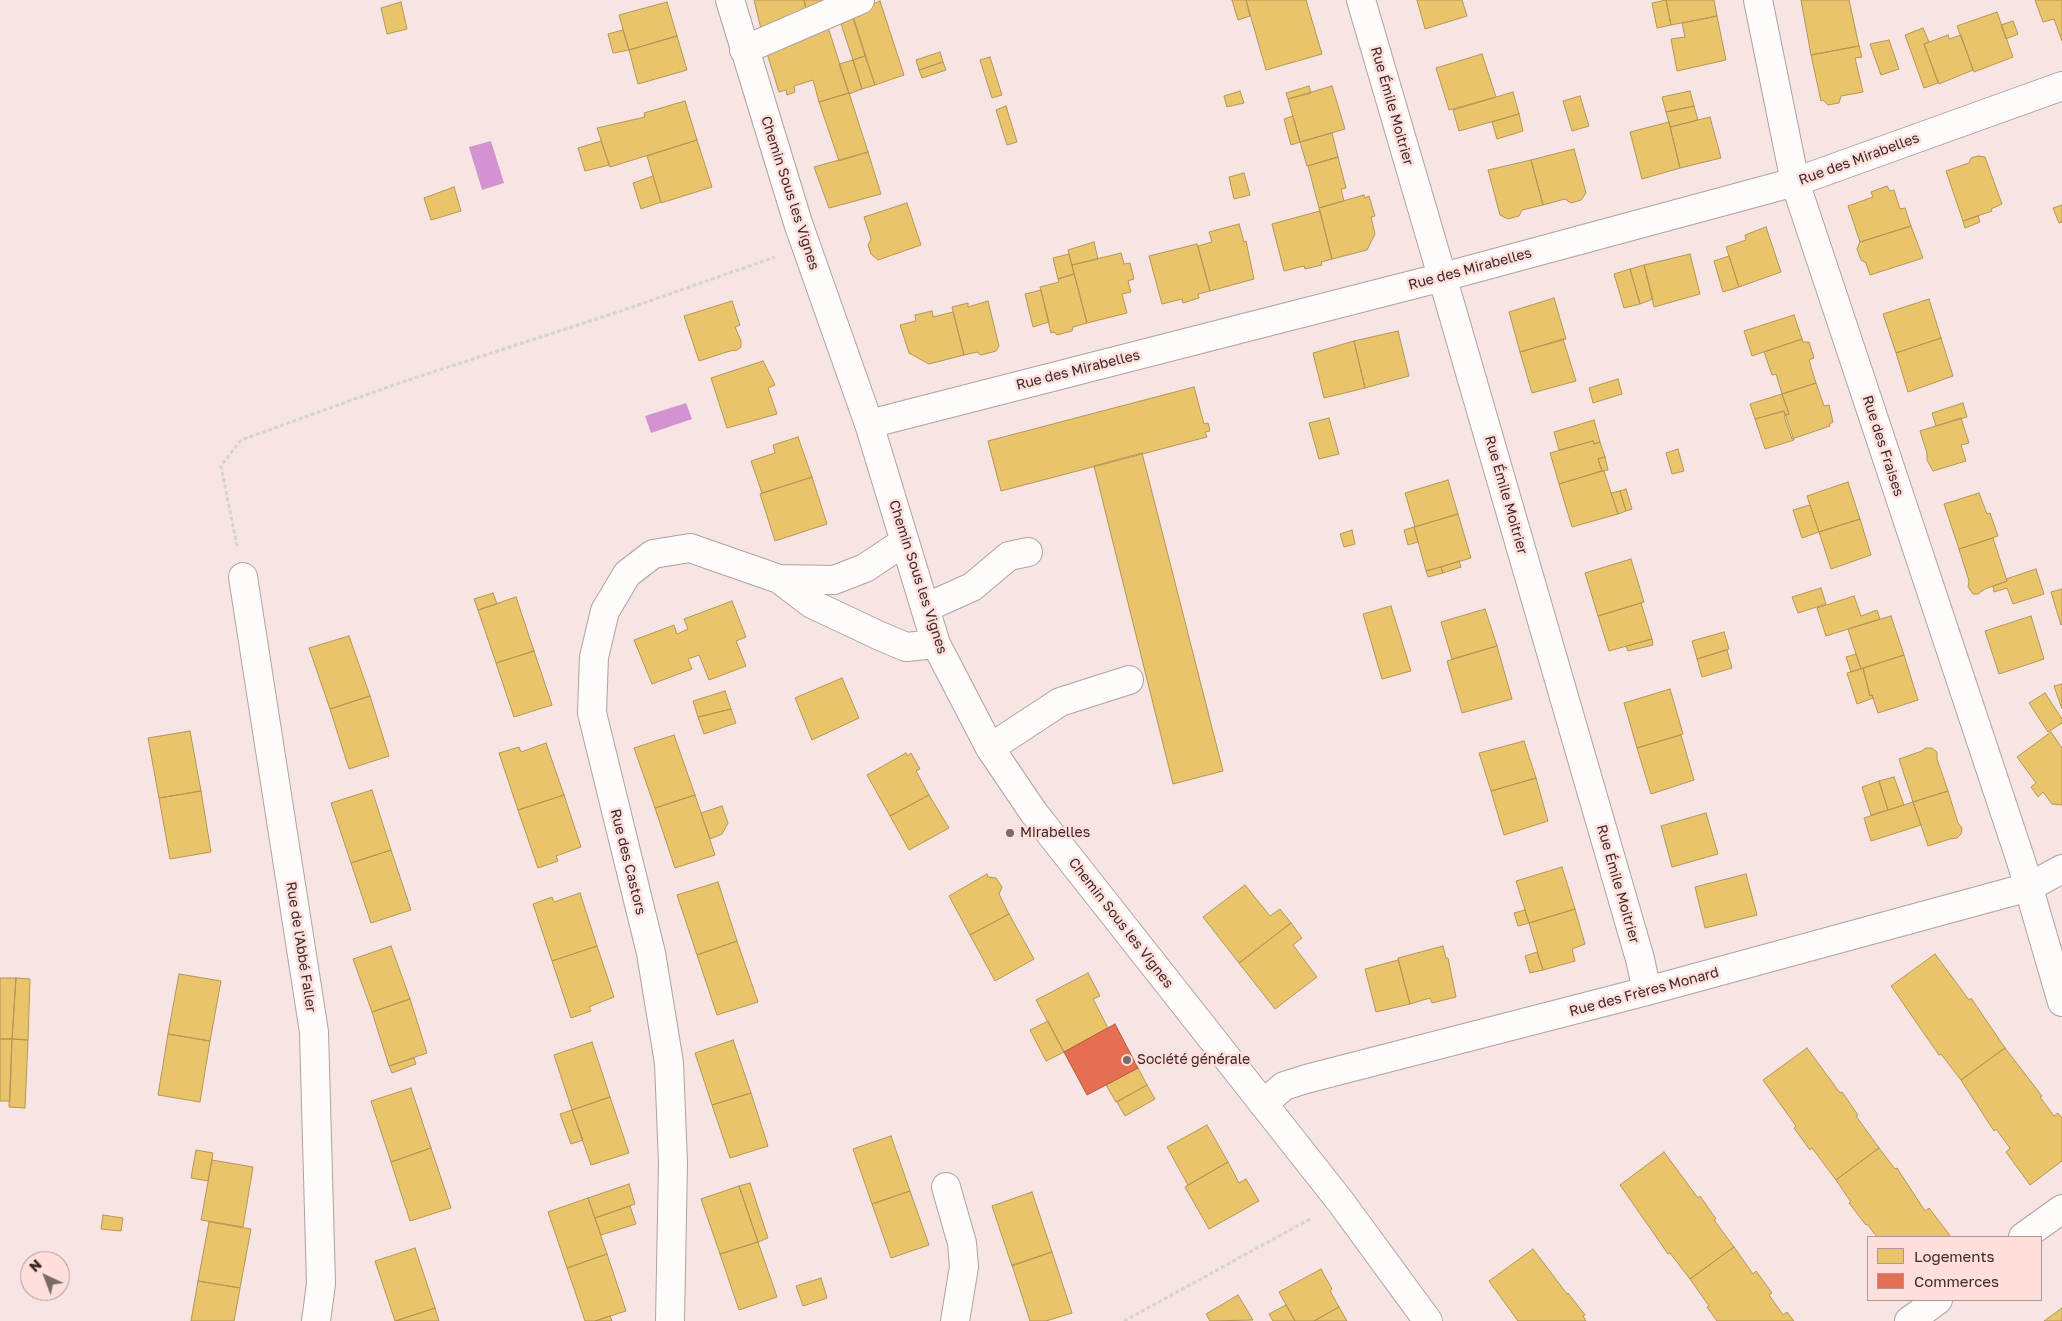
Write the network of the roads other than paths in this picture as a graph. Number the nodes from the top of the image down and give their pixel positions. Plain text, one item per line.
1 (730, 0) edge
2 (860, 0) edge
3 (1361, 0) edge
4 (1758, 0) edge
5 (744, 50) junction
6 (2062, 86) edge
7 (1795, 182) junction
8 (1443, 277) junction
9 (869, 424) junction
10 (904, 542) junction
11 (1028, 552) dead end
12 (243, 576) road end
13 (779, 579) junction
14 (925, 608) junction
15 (936, 644) junction
16 (1129, 680) dead end
17 (990, 748) junction
18 (2062, 869) edge
19 (2029, 887) junction
20 (1647, 991) junction
21 (2062, 1002) edge
22 (1263, 1104) junction
23 (946, 1187) dead end
24 (2062, 1209) edge
25 (2024, 1236) edge
26 (1937, 1301) edge
27 (316, 1321) edge
28 (670, 1321) edge
29 (955, 1321) edge
30 (1428, 1321) edge
31 (1909, 1321) edge

1 - 5 street, Chemin Sous les Vignes
2 - 5 street
3 - 8 street, Rue Émile Moitrier
4 - 7 street, Rue des Fraises
5 - 9 street, Chemin Sous les Vignes
6 - 7 street, Rue des Mirabelles
7 - 8 street, Rue des Mirabelles
7 - 19 street, Rue des Fraises
8 - 9 street, Rue des Mirabelles
8 - 20 street, Rue Émile Moitrier
9 - 10 street, Chemin Sous les Vignes
10 - 13 street, Rue des Castors
10 - 14 street, Chemin Sous les Vignes
11 - 14 street
12 - 27 street, Rue de l'Abbé Faller
13 - 15 street, Rue des Castors
13 - 28 street, Rue des Castors
14 - 15 street, Chemin Sous les Vignes
15 - 17 street, Chemin Sous les Vignes
16 - 17 street
17 - 22 street, Chemin Sous les Vignes
18 - 19 street, Rue des Frères Monard
19 - 20 street, Rue des Frères Monard
19 - 21 street, Rue des Fraises
20 - 22 street, Rue des Frères Monard
22 - 30 street, Chemin Sous les Vignes
23 - 29 street
24 - 25 street
26 - 31 street

